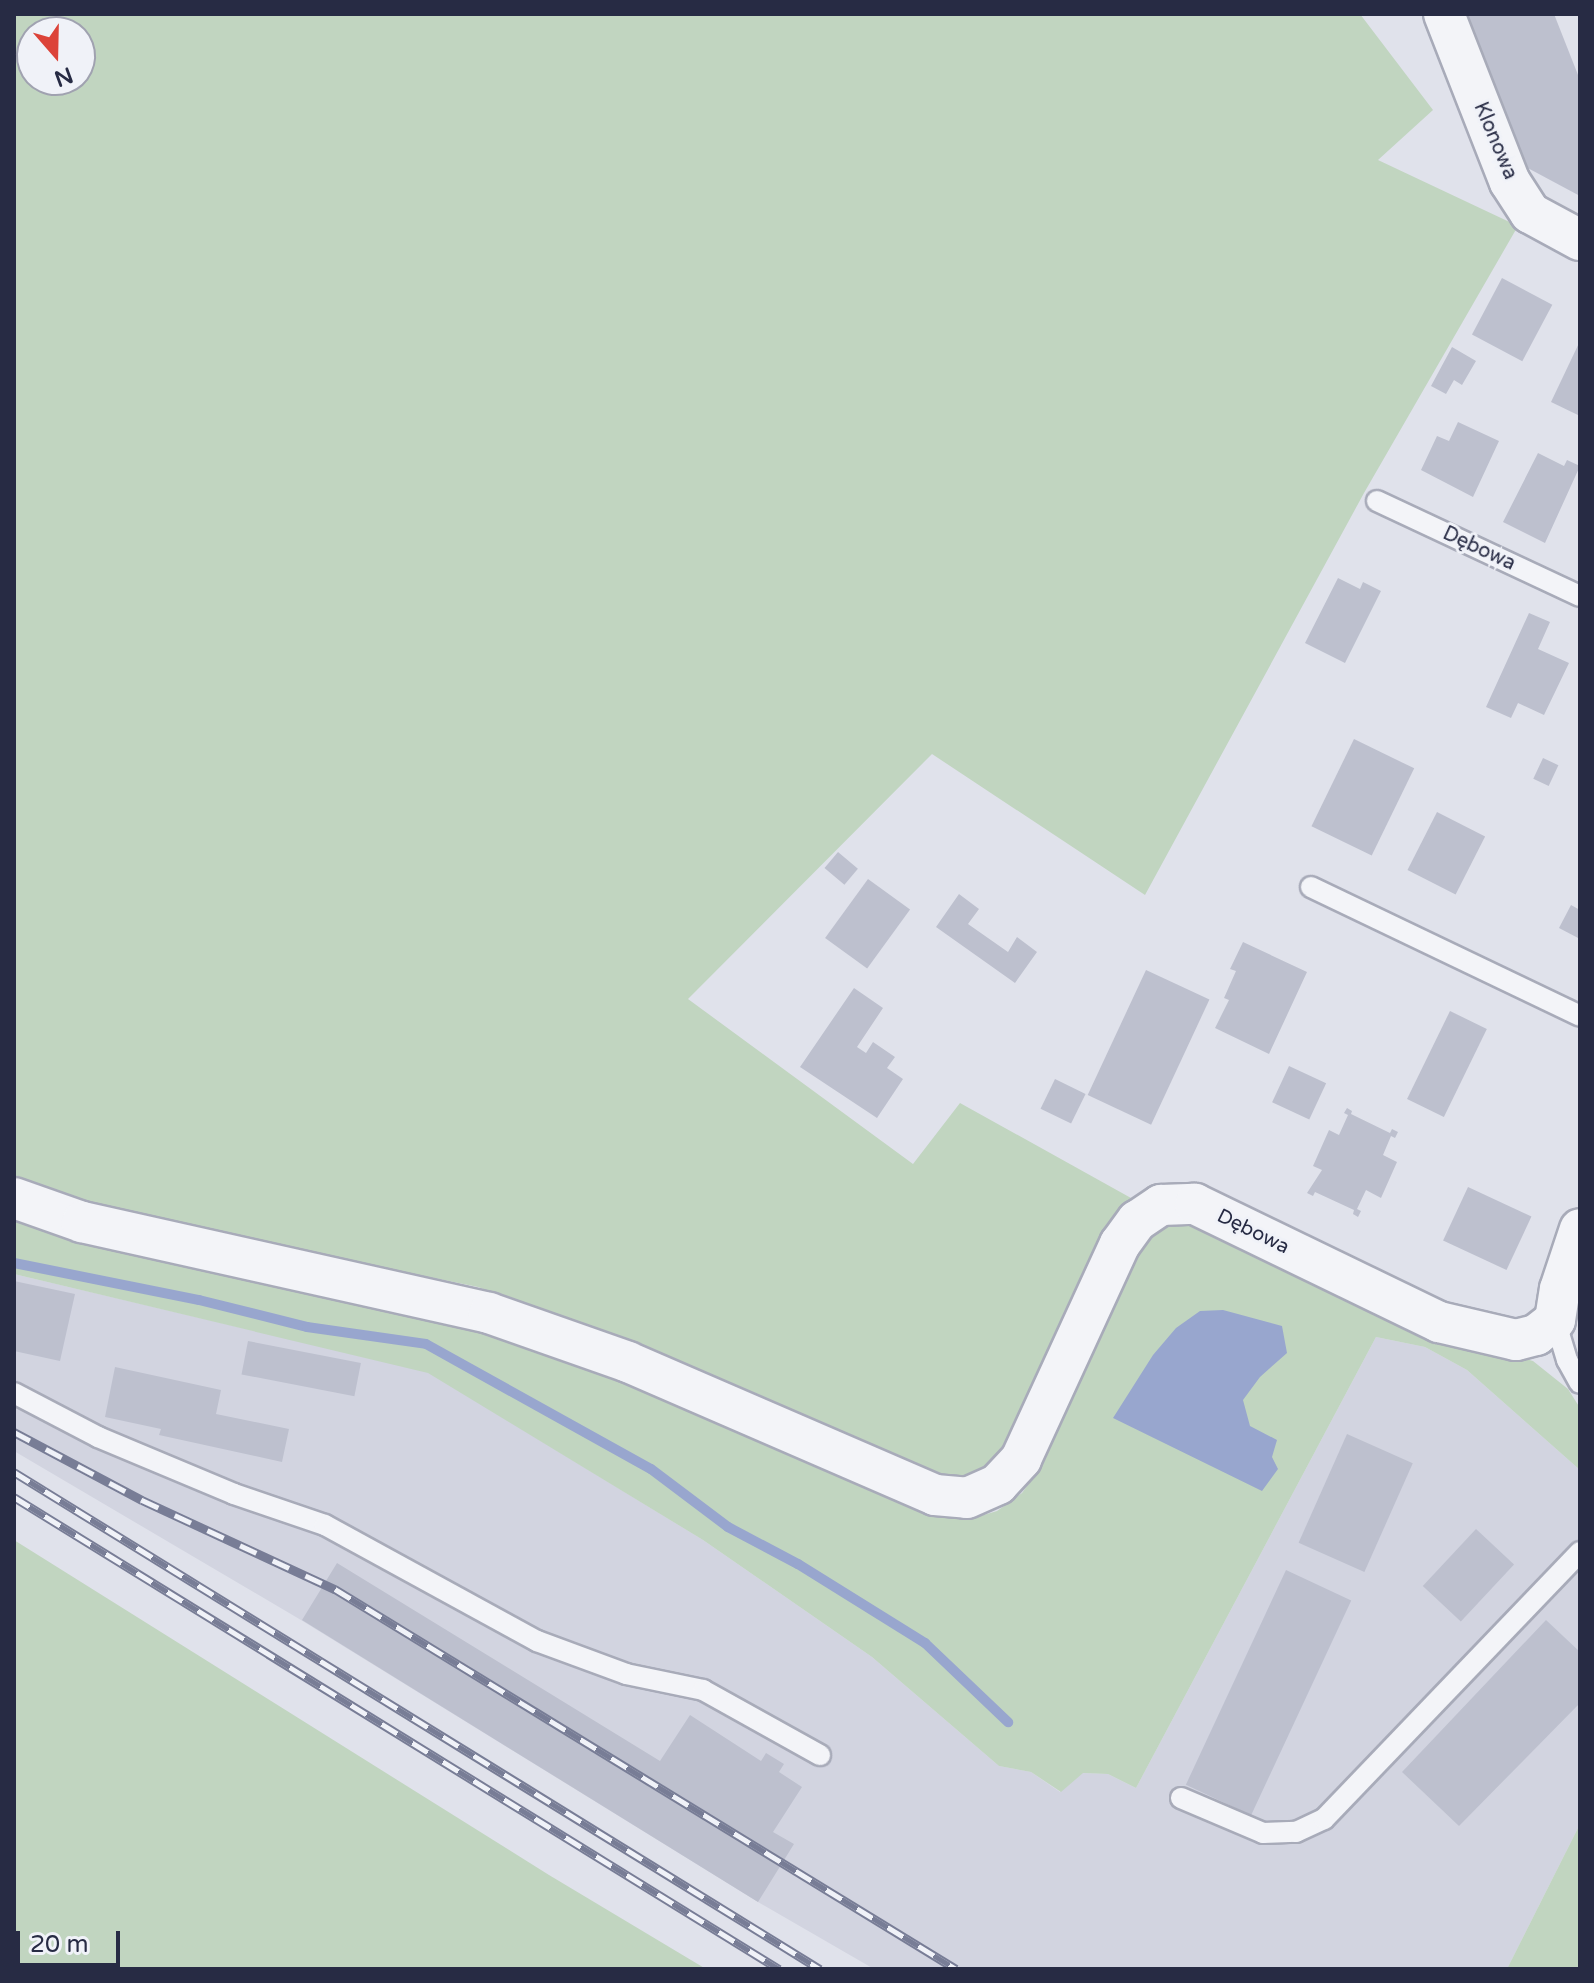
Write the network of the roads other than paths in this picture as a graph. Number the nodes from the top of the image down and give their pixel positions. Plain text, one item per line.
1 (1444, 14) edge
2 (1580, 240) edge
3 (1377, 501) dead end
4 (1580, 596) edge
5 (1311, 887) dead end
6 (1580, 1016) edge
7 (18, 1205) edge
8 (1580, 1229) edge
9 (1555, 1320) junction
10 (1580, 1383) edge
11 (14, 1393) edge
12 (1580, 1552) edge
13 (820, 1755) dead end
14 (1181, 1798) dead end

1 - 2 street, Klonowa
3 - 4 lane, Dębowa
5 - 6 lane
7 - 9 street, Dębowa
8 - 9 street
9 - 10 lane
11 - 13 lane
12 - 14 lane

